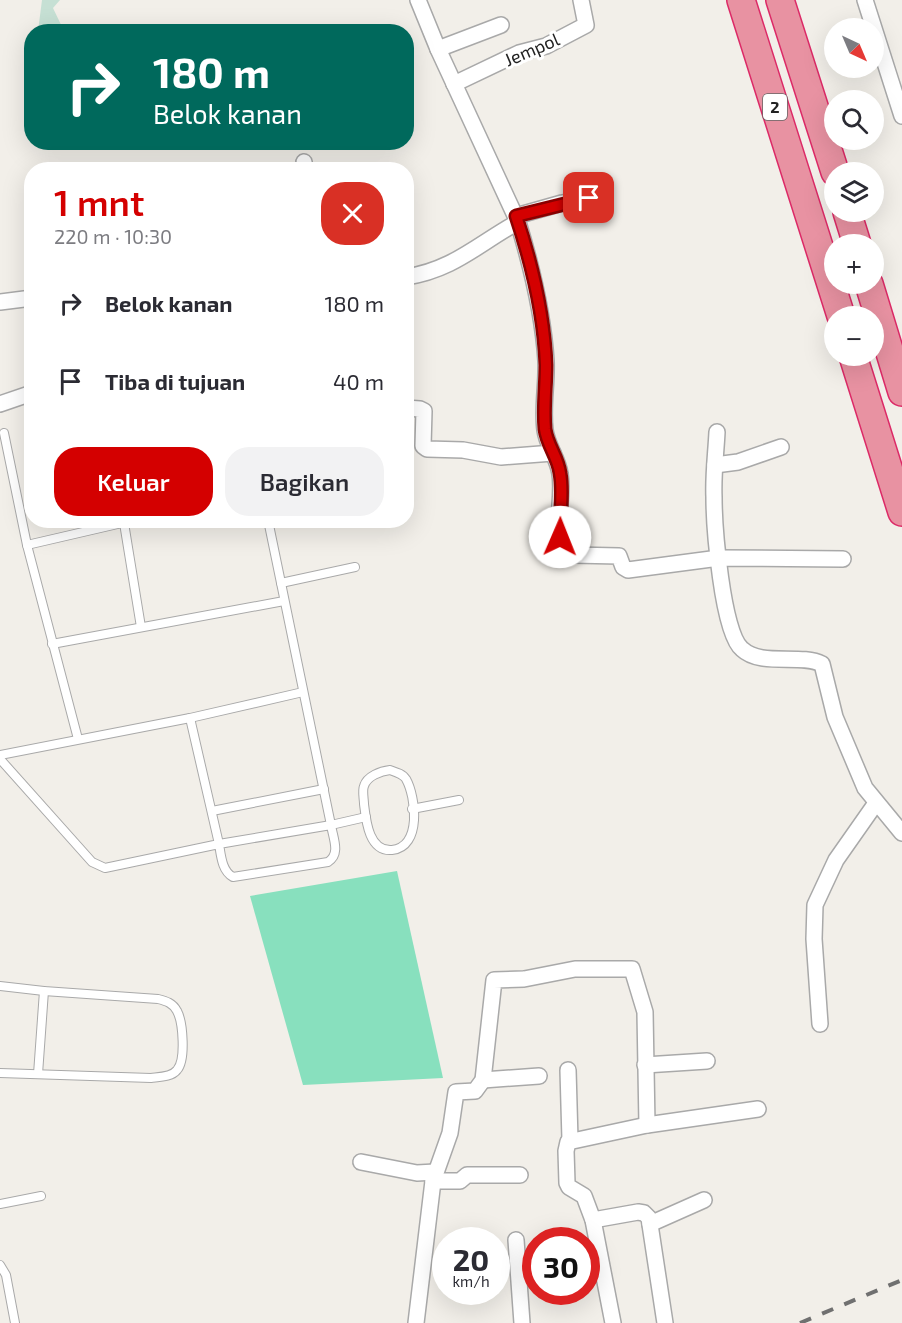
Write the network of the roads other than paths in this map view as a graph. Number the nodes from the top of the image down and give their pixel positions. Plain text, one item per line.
1 (418, 0) edge
2 (581, 0) edge
3 (741, 0) edge
4 (780, 0) edge
5 (865, 0) edge
6 (501, 25) dead end
7 (438, 49) junction
8 (454, 84) junction
9 (897, 85) edge
10 (902, 116) edge
11 (832, 162) edge
12 (589, 198) dead end
13 (517, 219) junction
14 (414, 276) edge
15 (872, 294) edge
16 (24, 299) edge
17 (0, 302) edge
18 (838, 306) edge
19 (856, 366) edge
20 (902, 392) edge
21 (24, 396) edge
22 (0, 404) edge
23 (414, 409) edge
24 (717, 432) dead end
25 (4, 433) dead end
26 (781, 447) dead end
27 (553, 453) junction
28 (715, 465) junction
29 (902, 512) edge
30 (102, 528) edge
31 (125, 528) edge
32 (270, 528) edge
33 (27, 545) junction
34 (719, 558) junction
35 (843, 559) dead end
36 (355, 567) dead end
37 (281, 583) junction
38 (284, 601) junction
39 (141, 627) junction
40 (52, 644) junction
41 (303, 692) junction
42 (190, 718) junction
43 (78, 739) junction
44 (0, 757) edge
45 (324, 789) junction
46 (459, 800) dead end
47 (876, 803) junction
48 (412, 809) junction
49 (212, 812) junction
50 (366, 816) junction
51 (331, 825) junction
52 (902, 833) edge
53 (219, 844) junction
54 (0, 986) edge
55 (44, 991) junction
56 (820, 1024) dead end
57 (707, 1061) dead end
58 (645, 1065) junction
59 (568, 1070) dead end
60 (0, 1073) edge
61 (38, 1074) junction
62 (539, 1076) dead end
63 (483, 1080) junction
64 (758, 1109) dead end
65 (646, 1125) junction
66 (570, 1140) junction
67 (361, 1162) dead end
68 (520, 1175) dead end
69 (434, 1176) junction
70 (41, 1196) dead end
71 (704, 1200) dead end
72 (0, 1204) edge
73 (593, 1220) junction
74 (650, 1224) junction
75 (516, 1240) dead end
76 (0, 1265) edge
77 (15, 1323) edge
78 (416, 1323) edge
79 (522, 1323) edge
80 (613, 1323) edge
81 (665, 1323) edge

1 - 7 street
2 - 8 street, Jempol
3 - 18 highway, 2
4 - 11 highway, 2
5 - 9 street
6 - 7 street
7 - 8 street
8 - 13 street
9 - 10 street
12 - 13 street
13 - 14 street
13 - 27 street
15 - 20 highway
16 - 17 street
19 - 29 highway
21 - 22 street
23 - 27 street
24 - 28 street
25 - 33 lane
26 - 28 street
27 - 34 street
28 - 34 street
30 - 33 lane
31 - 39 lane
32 - 37 lane
33 - 40 lane
34 - 35 street
34 - 47 street
36 - 37 lane
37 - 38 lane
38 - 39 lane
38 - 41 lane
39 - 40 lane
40 - 43 lane
41 - 42 lane
41 - 45 lane
42 - 43 lane
42 - 49 lane
43 - 44 lane
44 - 53 lane
45 - 49 lane
45 - 51 lane
46 - 48 lane
47 - 52 street
47 - 56 street
48 - 50 lane
48 - 50 lane
49 - 53 lane
50 - 51 lane
51 - 53 lane
51 - 53 lane
54 - 55 lane
55 - 61 lane
55 - 61 lane
57 - 58 street
58 - 63 street
58 - 65 street
59 - 66 street
60 - 61 lane
62 - 63 street
63 - 69 street
64 - 65 street
65 - 66 street
66 - 73 street
67 - 69 street
68 - 69 street
69 - 78 street
70 - 72 lane
71 - 74 street
73 - 74 street
73 - 80 street
74 - 81 street
75 - 79 street
76 - 77 lane

